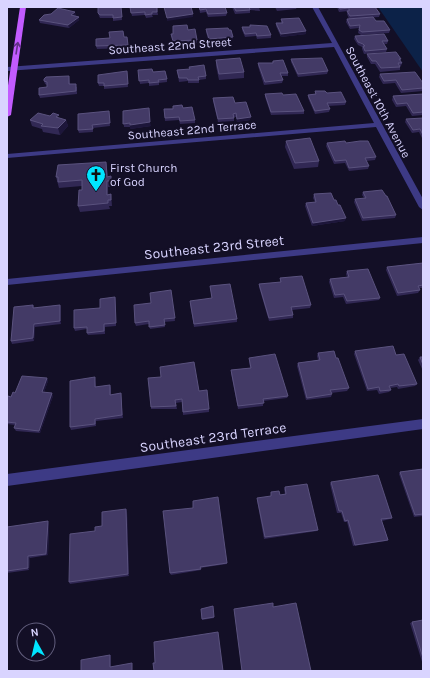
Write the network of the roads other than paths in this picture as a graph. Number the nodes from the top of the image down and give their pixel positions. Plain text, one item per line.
1 (23, 7) edge
2 (314, 7) edge
3 (335, 45) junction
4 (10, 69) edge
5 (7, 110) edge
6 (378, 125) junction
7 (7, 156) edge
8 (423, 207) edge
9 (423, 240) edge
10 (7, 282) edge
11 (423, 424) edge
12 (7, 480) edge

4 -> 1 main road
2 - 3 street, Southeast 10th Avenue
3 - 4 street, Southeast 22nd Street
3 - 6 street, Southeast 10th Avenue
4 - 5 main road
6 - 7 street, Southeast 22nd Terrace
6 - 8 street, Southeast 10th Avenue
9 - 10 street, Southeast 23rd Street
11 - 12 street, Southeast 23rd Terrace

